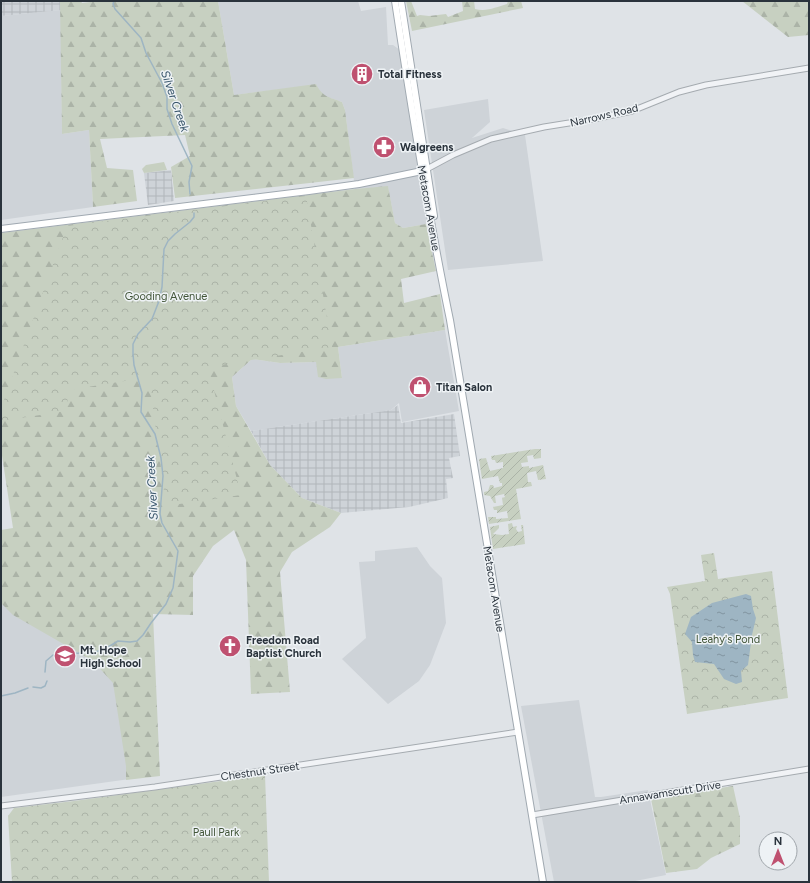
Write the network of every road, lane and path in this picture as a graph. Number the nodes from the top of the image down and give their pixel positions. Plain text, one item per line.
1 (395, 1) edge
2 (401, 1) edge
3 (809, 68) edge
4 (425, 170) junction
5 (1, 229) edge
6 (518, 732) junction
7 (809, 769) edge
8 (1, 806) edge
9 (532, 815) junction
10 (543, 882) edge

1 - 4 main road, Metacom Avenue
2 - 4 main road, Metacom Avenue
3 - 4 street, Narrows Road
4 - 5 main road
4 - 6 main road, Metacom Avenue
6 - 8 street, Chestnut Street
6 - 9 main road, Metacom Avenue
7 - 9 street, Annawamscutt Drive
9 - 10 main road, Metacom Avenue

